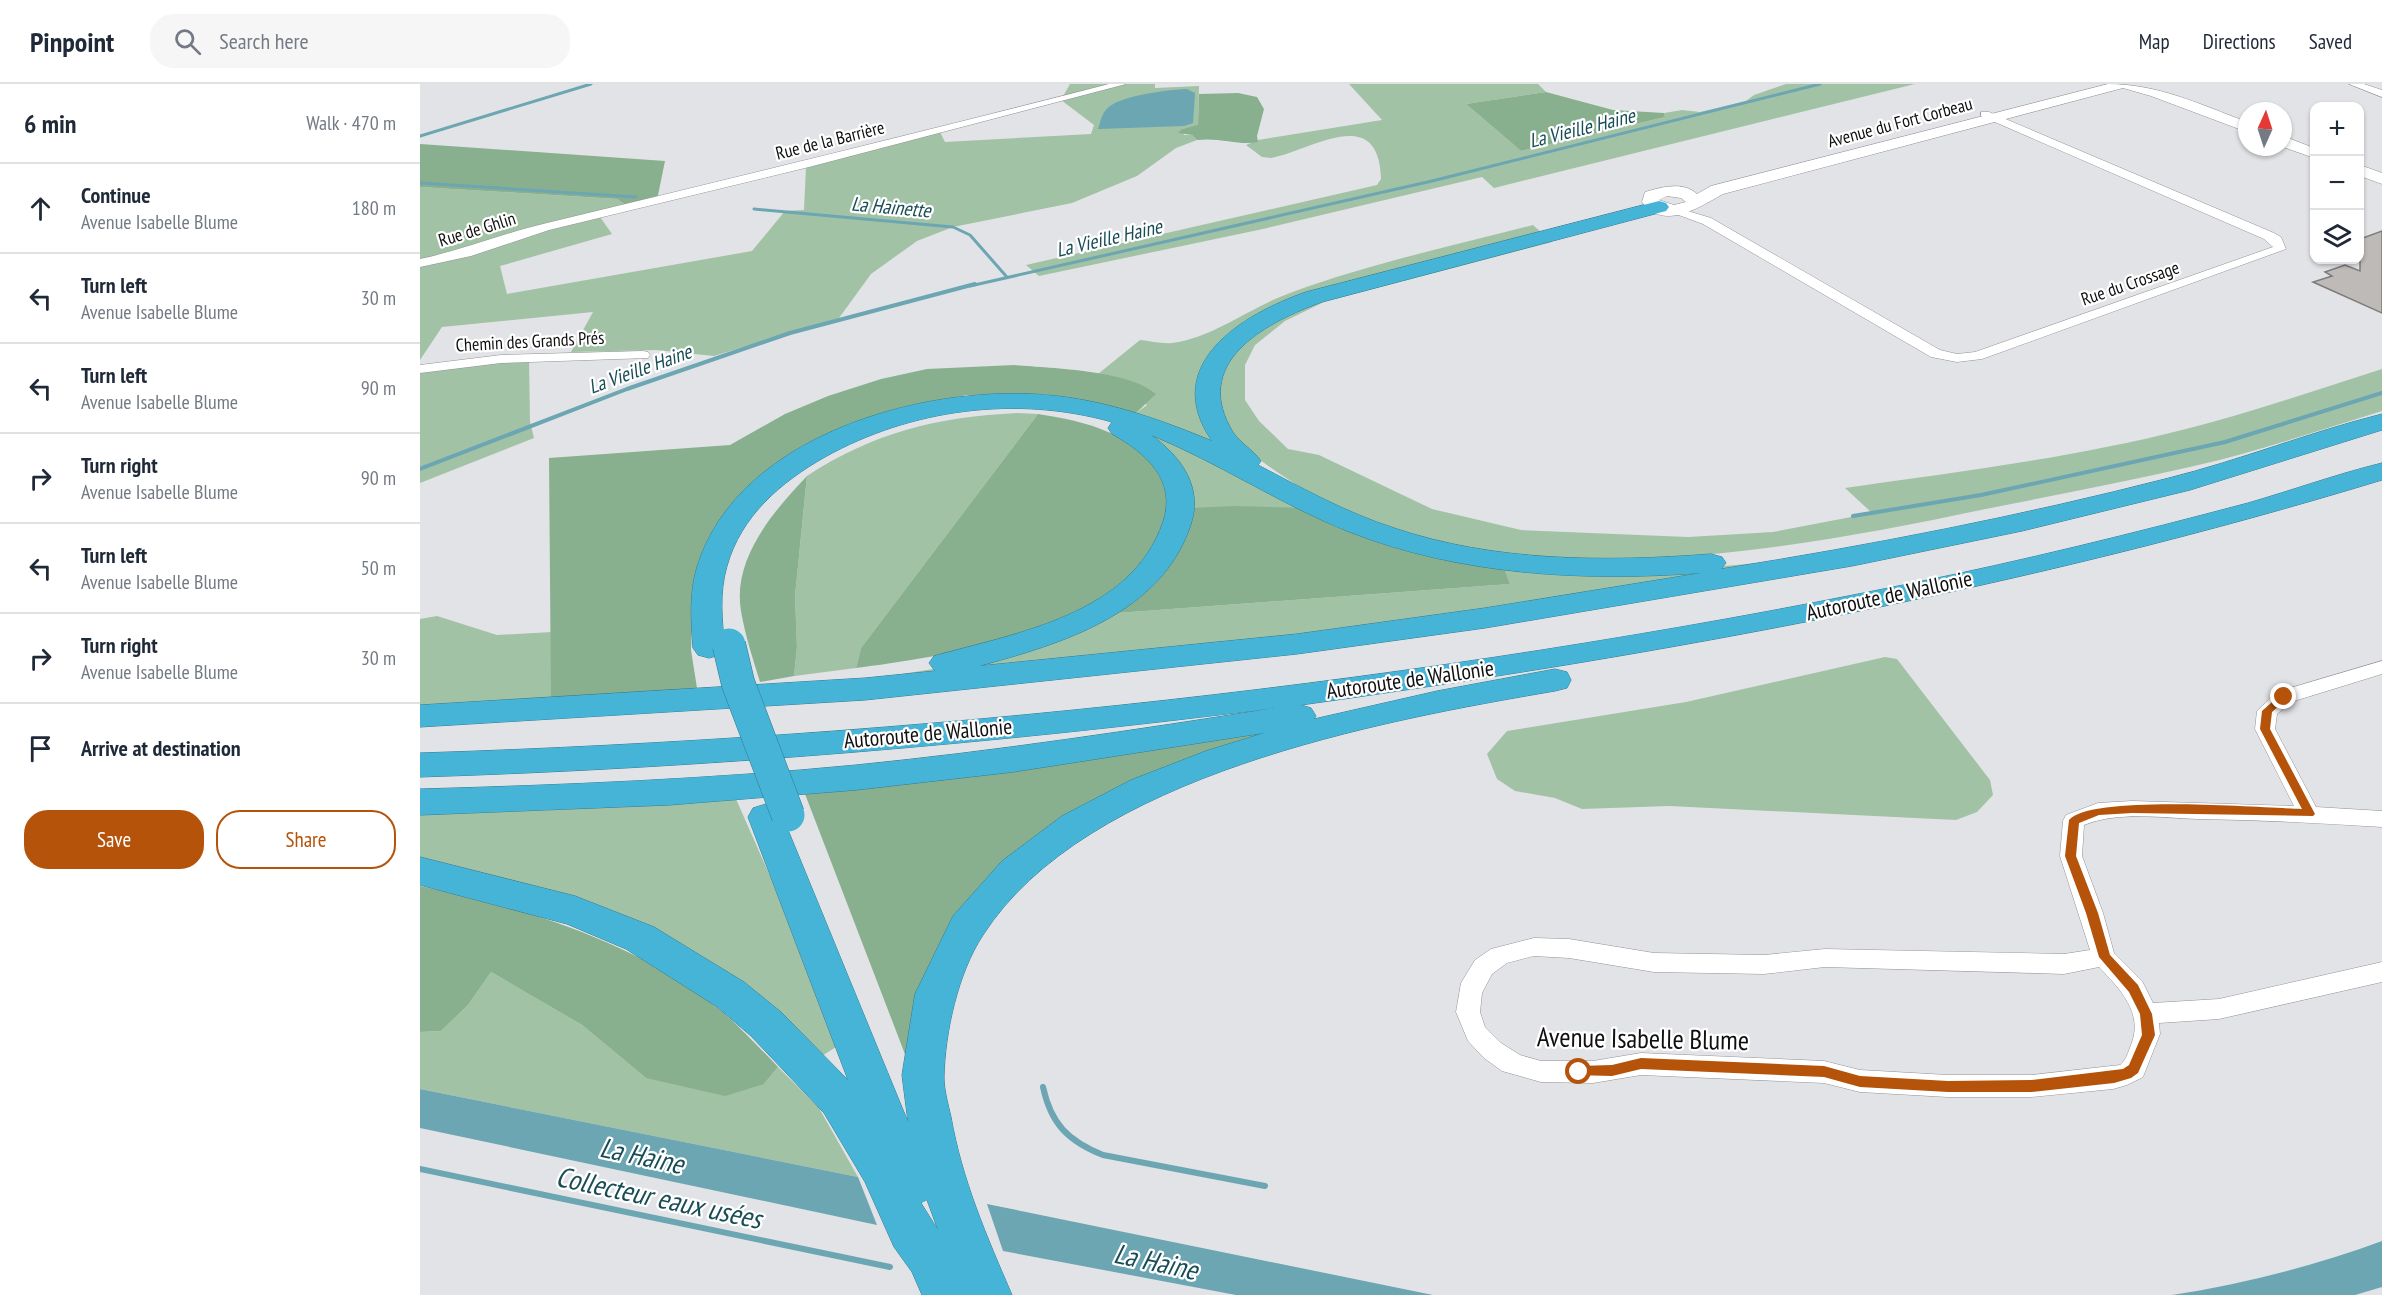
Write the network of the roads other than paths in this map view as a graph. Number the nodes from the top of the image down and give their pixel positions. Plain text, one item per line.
1 (1121, 84) edge
2 (2096, 84) edge
3 (2354, 84) edge
4 (2133, 86) edge
5 (2382, 94) edge
6 (1989, 116) junction
7 (2238, 124) edge
8 (2292, 144) edge
9 (2310, 151) edge
10 (2364, 172) edge
11 (2382, 179) edge
12 (1680, 192) junction
13 (1665, 208) junction
14 (1698, 209) junction
15 (545, 227) joint
16 (420, 263) edge
17 (643, 356) dead end
18 (420, 369) edge
19 (2382, 422) edge
20 (2382, 442) edge
21 (2217, 471) junction
22 (2382, 471) edge
23 (1288, 493) junction
24 (2382, 494) edge
25 (719, 647) junction
26 (2382, 667) edge
27 (1527, 684) junction
28 (577, 708) junction
29 (420, 716) edge
30 (420, 732) edge
31 (420, 765) edge
32 (420, 802) edge
33 (2309, 814) junction
34 (777, 816) junction
35 (2382, 819) edge
36 (420, 872) edge
37 (2104, 957) junction
38 (2382, 972) edge
39 (2146, 1014) junction
40 (944, 1187) junction
41 (938, 1276) edge
42 (988, 1295) edge

1 - 15 street, Rue de la Barrière
2 - 6 street, Avenue du Fort Corbeau
3 - 5 street
4 - 6 street, Avenue du Fort Corbeau
4 - 7 street
6 - 12 street, Avenue du Fort Corbeau
6 - 14 street, Avenue du Fort Corbeau
6 - 14 street, Rue du Crossage
8 - 9 street
10 - 11 street
12 - 13 street, Avenue du Fort Corbeau
12 - 14 street
13 - 14 street, Avenue du Fort Corbeau
13 - 23 highway
15 - 16 street, Rue de Ghlin
17 - 18 street, Chemin des Grands Prés
19 - 21 highway
20 - 30 highway, Autoroute de Wallonie
21 - 23 highway
21 - 28 highway
22 - 31 highway, Autoroute de Wallonie
23 - 25 highway
24 - 27 highway
25 - 28 highway
25 - 34 highway
26 - 33 street
27 - 32 highway
27 - 40 highway
28 - 29 highway
33 - 35 street, Avenue Isabelle Blume
33 - 37 street, Avenue Isabelle Blume
34 - 40 highway
34 - 41 highway
36 - 41 highway
37 - 39 street, Avenue Isabelle Blume
37 - 39 street, Avenue Isabelle Blume
38 - 39 street
40 - 42 highway

